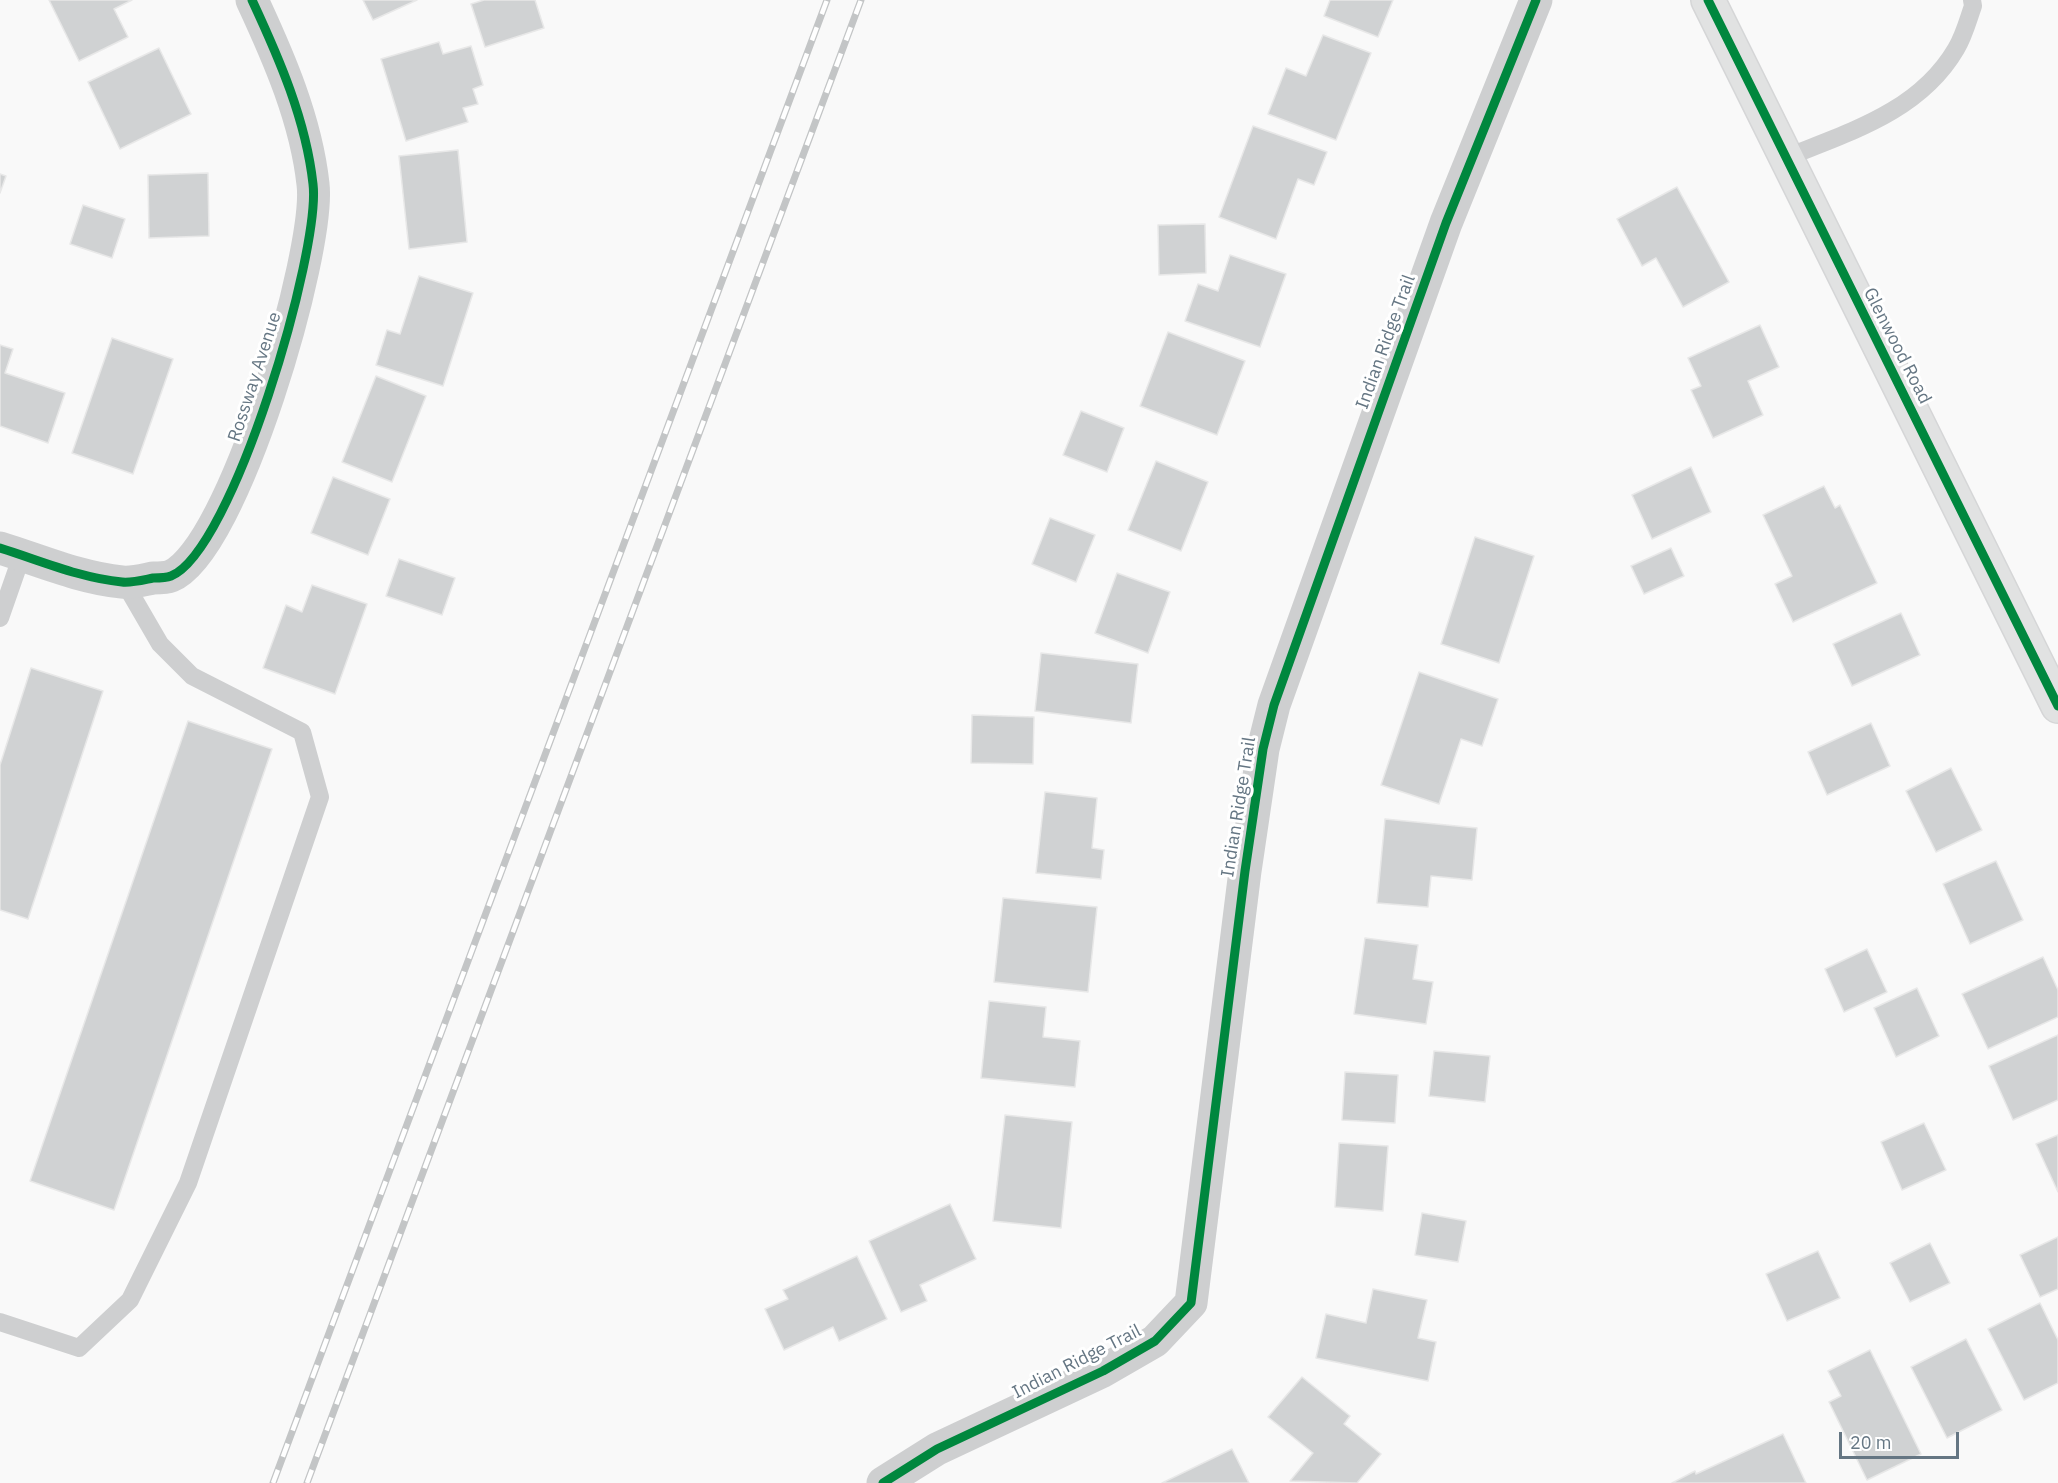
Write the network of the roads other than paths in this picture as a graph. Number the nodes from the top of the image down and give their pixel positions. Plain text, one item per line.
1 (252, 0) edge
2 (1536, 0) edge
3 (1707, 0) edge
4 (1972, 0) edge
5 (1785, 158) junction
6 (11, 551) edge
7 (124, 582) junction
8 (0, 618) edge
9 (2058, 706) edge
10 (0, 1322) edge
11 (883, 1483) edge

1 - 7 street, Rossway Avenue
2 - 11 street, Indian Ridge Trail
3 - 5 street, Glenwood Road
4 - 5 lane
5 - 9 street, Glenwood Road
6 - 7 street, Rossway Avenue
6 - 8 lane
7 - 10 lane

